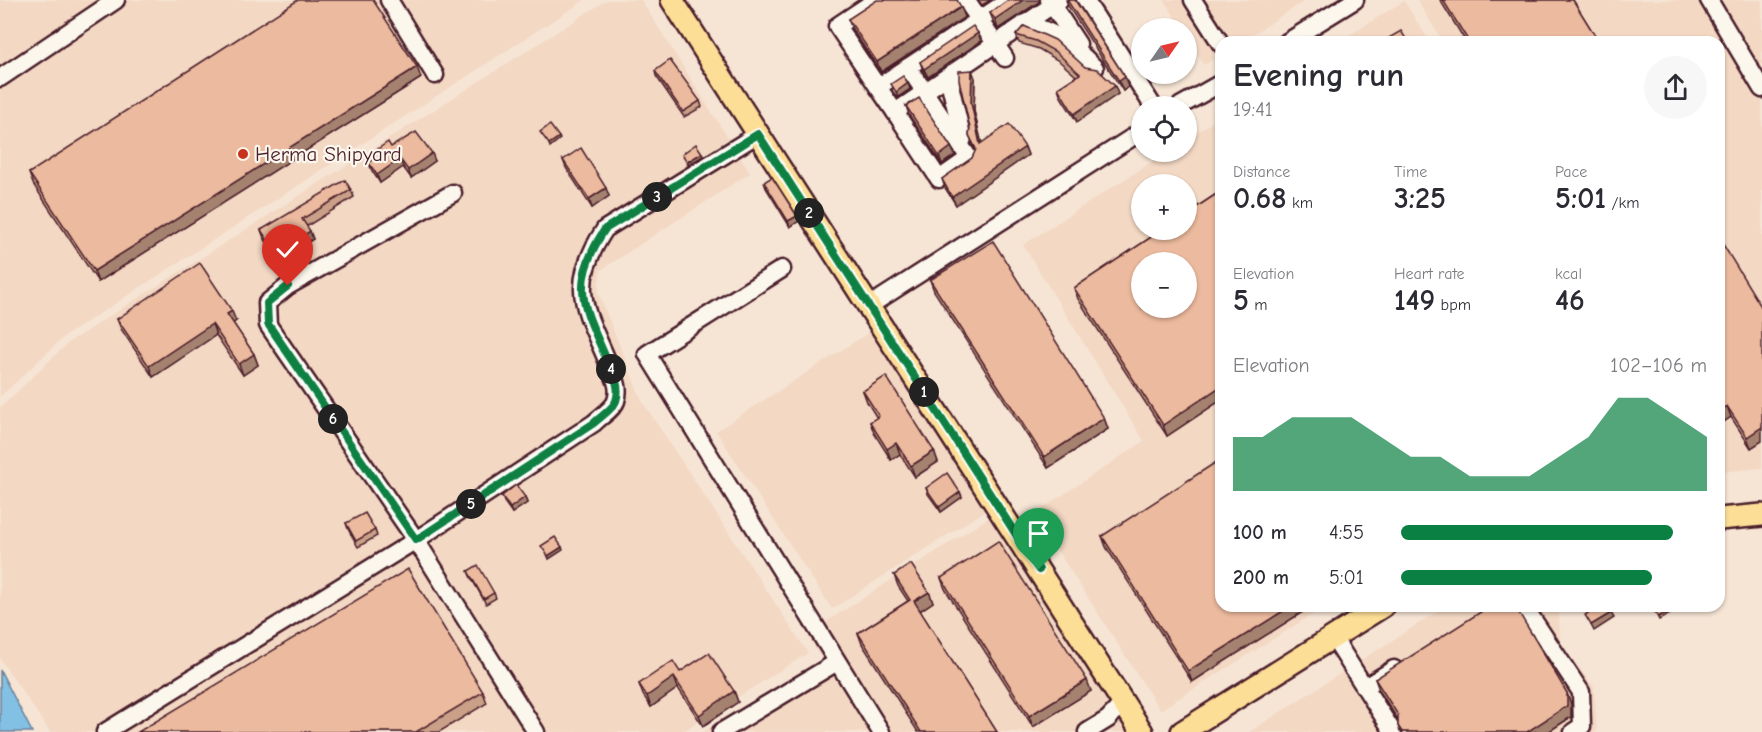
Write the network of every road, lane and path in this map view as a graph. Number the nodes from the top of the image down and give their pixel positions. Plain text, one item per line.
1 (116, 0) edge
2 (389, 0) edge
3 (672, 0) edge
4 (876, 0) edge
5 (966, 0) edge
6 (1009, 0) edge
7 (1085, 0) edge
8 (1193, 0) edge
9 (1354, 0) edge
10 (1709, 0) edge
11 (1053, 2) edge
12 (979, 20) junction
13 (1025, 23) junction
14 (1216, 36) edge
15 (1297, 36) edge
16 (995, 44) junction
17 (1118, 52) junction
18 (1005, 58) dead end
19 (908, 67) junction
20 (1095, 68) junction
21 (951, 73) junction
22 (435, 75) dead end
23 (0, 78) edge
24 (1215, 86) edge
25 (878, 87) junction
26 (1762, 88) edge
27 (924, 91) junction
28 (1147, 96) edge
29 (1197, 96) edge
30 (894, 112) junction
31 (758, 134) junction
32 (1131, 138) edge
33 (969, 158) junction
34 (453, 194) dead end
35 (782, 269) dead end
36 (869, 306) junction
37 (1762, 515) edge
38 (1725, 518) edge
39 (416, 540) junction
40 (1374, 612) edge
41 (1528, 612) edge
42 (1333, 638) junction
43 (837, 662) junction
44 (1404, 662) edge
45 (1365, 687) junction
46 (1124, 702) junction
47 (105, 732) edge
48 (536, 732) edge
49 (722, 732) edge
50 (881, 732) edge
51 (1087, 732) edge
52 (1142, 732) edge
53 (1182, 732) edge
54 (1393, 732) edge
55 (1573, 732) edge

1 - 23 lane
2 - 22 lane
3 - 31 main road
4 - 25 lane
5 - 12 lane
6 - 12 lane
7 - 17 lane
8 - 14 lane
9 - 15 lane
10 - 26 lane
11 - 13 lane
11 - 20 lane
12 - 16 lane
12 - 19 lane
13 - 16 lane
13 - 20 lane
16 - 18 lane
16 - 21 lane
17 - 20 lane
17 - 28 lane
19 - 25 lane
19 - 27 lane
21 - 27 lane
21 - 33 lane
24 - 29 lane
25 - 30 lane
27 - 30 lane
27 - 33 lane
30 - 33 lane
31 - 36 main road
31 - 39 lane
32 - 36 lane
34 - 39 lane
35 - 43 lane
36 - 46 main road
37 - 38 main road
39 - 47 lane
39 - 48 lane
40 - 42 main road
41 - 55 lane
42 - 45 lane
42 - 53 main road
43 - 49 lane
43 - 50 lane
44 - 45 lane
45 - 54 lane
46 - 51 lane
46 - 52 main road

